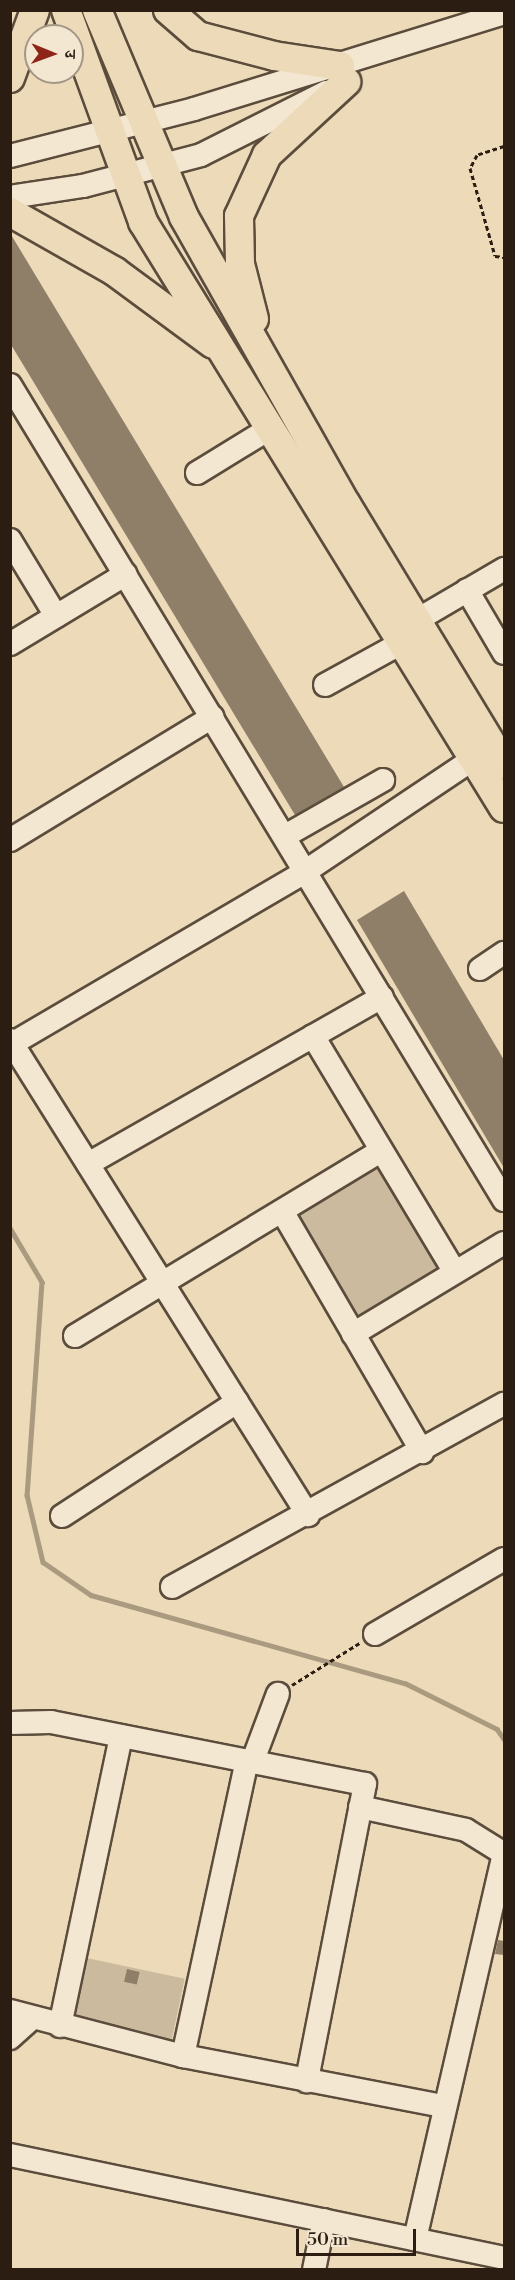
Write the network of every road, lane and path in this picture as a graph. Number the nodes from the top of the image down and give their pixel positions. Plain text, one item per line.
1 (35, 10) edge
2 (66, 10) edge
3 (97, 10) edge
4 (168, 10) edge
5 (494, 14) edge
6 (343, 74) junction
7 (10, 78) edge
8 (142, 122) junction
9 (109, 131) junction
10 (504, 146) edge
11 (10, 156) edge
12 (161, 165) junction
13 (125, 174) junction
14 (10, 196) edge
15 (10, 212) edge
16 (504, 256) edge
17 (226, 354) junction
18 (265, 359) junction
19 (10, 385) edge
20 (272, 427) junction
21 (196, 473) dead end
22 (10, 540) edge
23 (504, 569) edge
24 (126, 574) junction
25 (467, 590) junction
26 (56, 616) junction
27 (411, 630) junction
28 (10, 644) edge
29 (504, 653) edge
30 (325, 685) dead end
31 (212, 717) junction
32 (492, 761) edge
33 (383, 780) dead end
34 (504, 808) edge
35 (285, 836) junction
36 (10, 840) edge
37 (306, 871) junction
38 (504, 953) edge
39 (480, 969) dead end
40 (382, 997) junction
41 (313, 1036) junction
42 (11, 1043) edge
43 (381, 1150) junction
44 (88, 1164) junction
45 (504, 1200) edge
46 (282, 1211) junction
47 (504, 1243) edge
48 (455, 1272) junction
49 (162, 1282) junction
50 (353, 1334) junction
51 (75, 1336) dead end
52 (237, 1402) junction
53 (504, 1404) edge
54 (422, 1452) junction
55 (308, 1515) junction
56 (62, 1516) dead end
57 (504, 1559) edge
58 (172, 1587) dead end
59 (375, 1634) joint
60 (278, 1694) joint
61 (10, 1723) edge
62 (121, 1736) junction
63 (249, 1762) junction
64 (360, 1807) junction
65 (504, 1853) edge
66 (21, 2014) edge
67 (60, 2026) junction
68 (10, 2038) edge
69 (183, 2056) junction
70 (307, 2081) junction
71 (442, 2106) junction
72 (10, 2155) edge
73 (324, 2220) junction
74 (415, 2239) junction
75 (490, 2260) edge
76 (314, 2270) edge

1 - 7 main road
2 - 9 main road
3 - 8 main road
4 - 6 main road
5 - 6 street
6 - 8 street
6 - 12 street
6 - 18 main road
8 - 9 street
8 - 12 main road
9 - 11 street
9 - 13 main road
10 - 16 path
12 - 13 street
12 - 18 main road
13 - 14 street
13 - 17 main road
15 - 17 main road
17 - 20 main road
18 - 27 main road
19 - 24 street
20 - 21 street
20 - 27 main road
22 - 26 street
23 - 25 street
24 - 26 street
24 - 31 street
25 - 27 street
25 - 29 street
26 - 28 street
27 - 30 street
27 - 32 main road
31 - 35 street
31 - 36 street
32 - 34 main road
32 - 37 street
33 - 35 street
35 - 37 street
37 - 40 street
37 - 42 street
38 - 39 street
40 - 41 street
40 - 45 street
41 - 43 street
41 - 44 street
42 - 44 street
43 - 46 street
43 - 48 street
44 - 49 street
46 - 49 street
46 - 50 street
47 - 48 street
48 - 50 street
49 - 51 street
49 - 52 street
50 - 54 street
52 - 55 street
52 - 56 street
53 - 54 street
54 - 55 street
55 - 58 street
57 - 59 street
59 - 60 path
60 - 63 street
61 - 62 street
62 - 63 street
62 - 67 street
63 - 64 street
63 - 69 street
64 - 65 street
64 - 70 street
65 - 71 street
66 - 67 street
66 - 68 street
67 - 69 street
69 - 70 street
70 - 71 street
71 - 74 street
72 - 73 street
73 - 74 street
73 - 76 street
74 - 75 street

